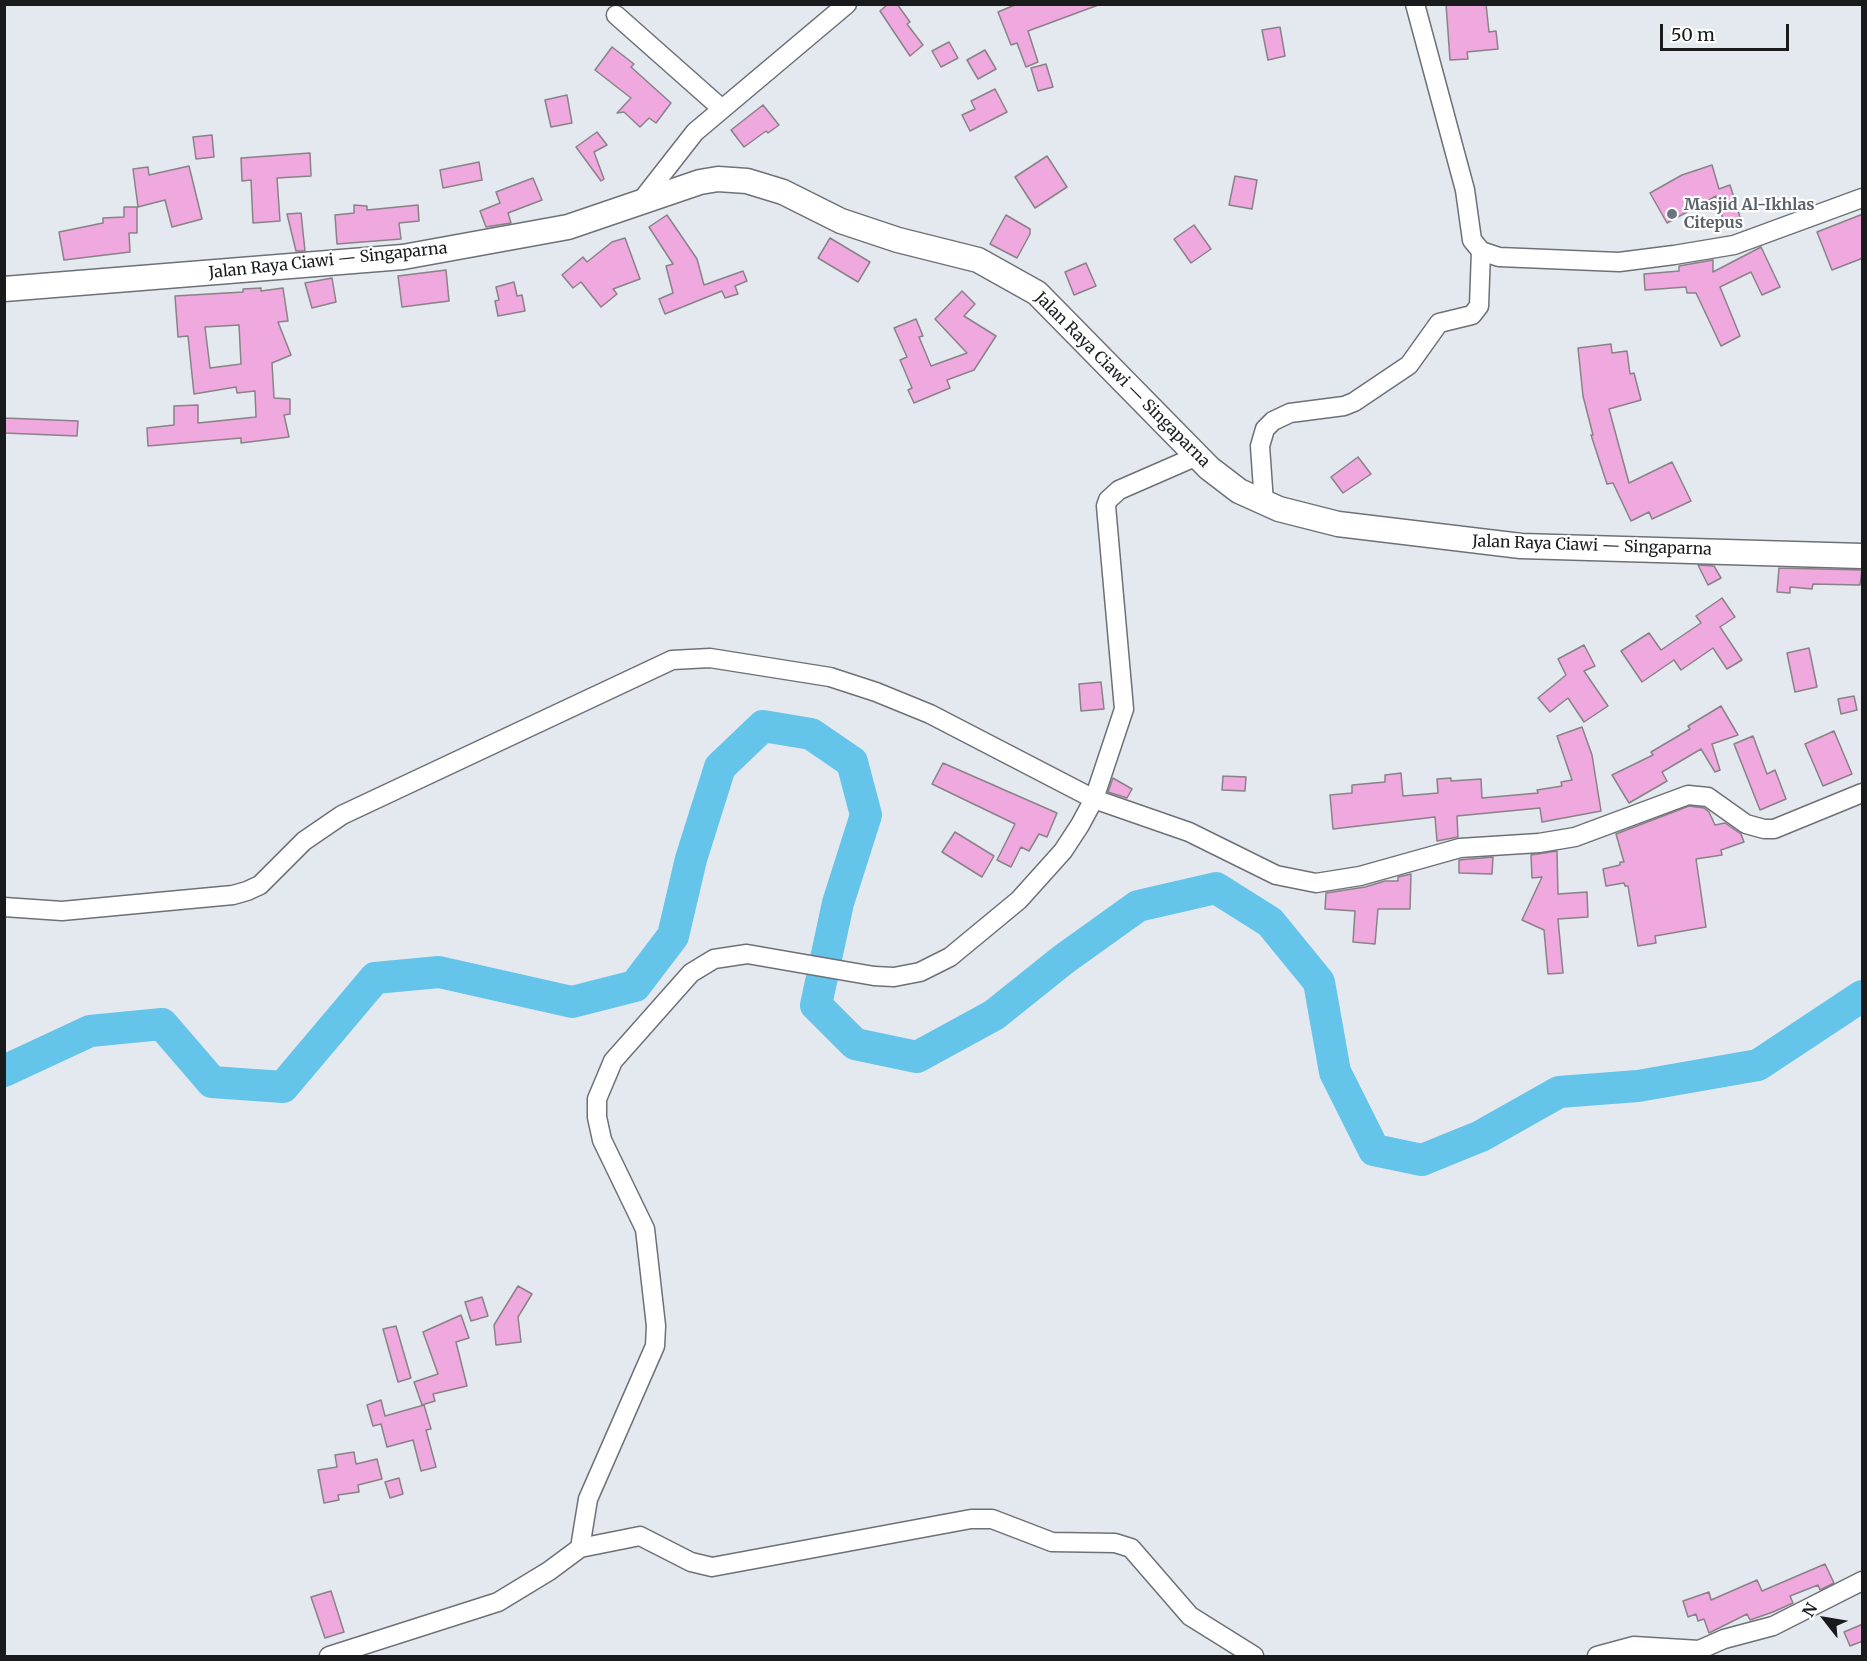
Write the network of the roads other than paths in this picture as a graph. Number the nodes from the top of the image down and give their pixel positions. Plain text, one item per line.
1 (847, 4) edge
2 (1414, 4) edge
3 (616, 15) dead end
4 (721, 108) junction
5 (1863, 198) edge
6 (640, 201) junction
7 (1481, 251) junction
8 (4, 289) edge
9 (1197, 456) junction
10 (1264, 503) junction
11 (1863, 556) edge
12 (1863, 792) edge
13 (1094, 799) junction
14 (4, 907) edge
15 (580, 1548) junction
16 (1863, 1581) edge
17 (329, 1656) edge
18 (1254, 1656) edge
19 (1597, 1656) edge

1 - 4 street
2 - 7 street
3 - 4 street
4 - 6 street
5 - 7 street
6 - 8 main road, Jalan Raya Ciawi — Singaparna
6 - 9 main road, Jalan Raya Ciawi — Singaparna
7 - 10 street
9 - 10 main road, Jalan Raya Ciawi — Singaparna
9 - 13 street
10 - 11 main road, Jalan Raya Ciawi — Singaparna
12 - 13 street
13 - 14 street
13 - 15 street
15 - 17 street
15 - 18 street
16 - 19 street

